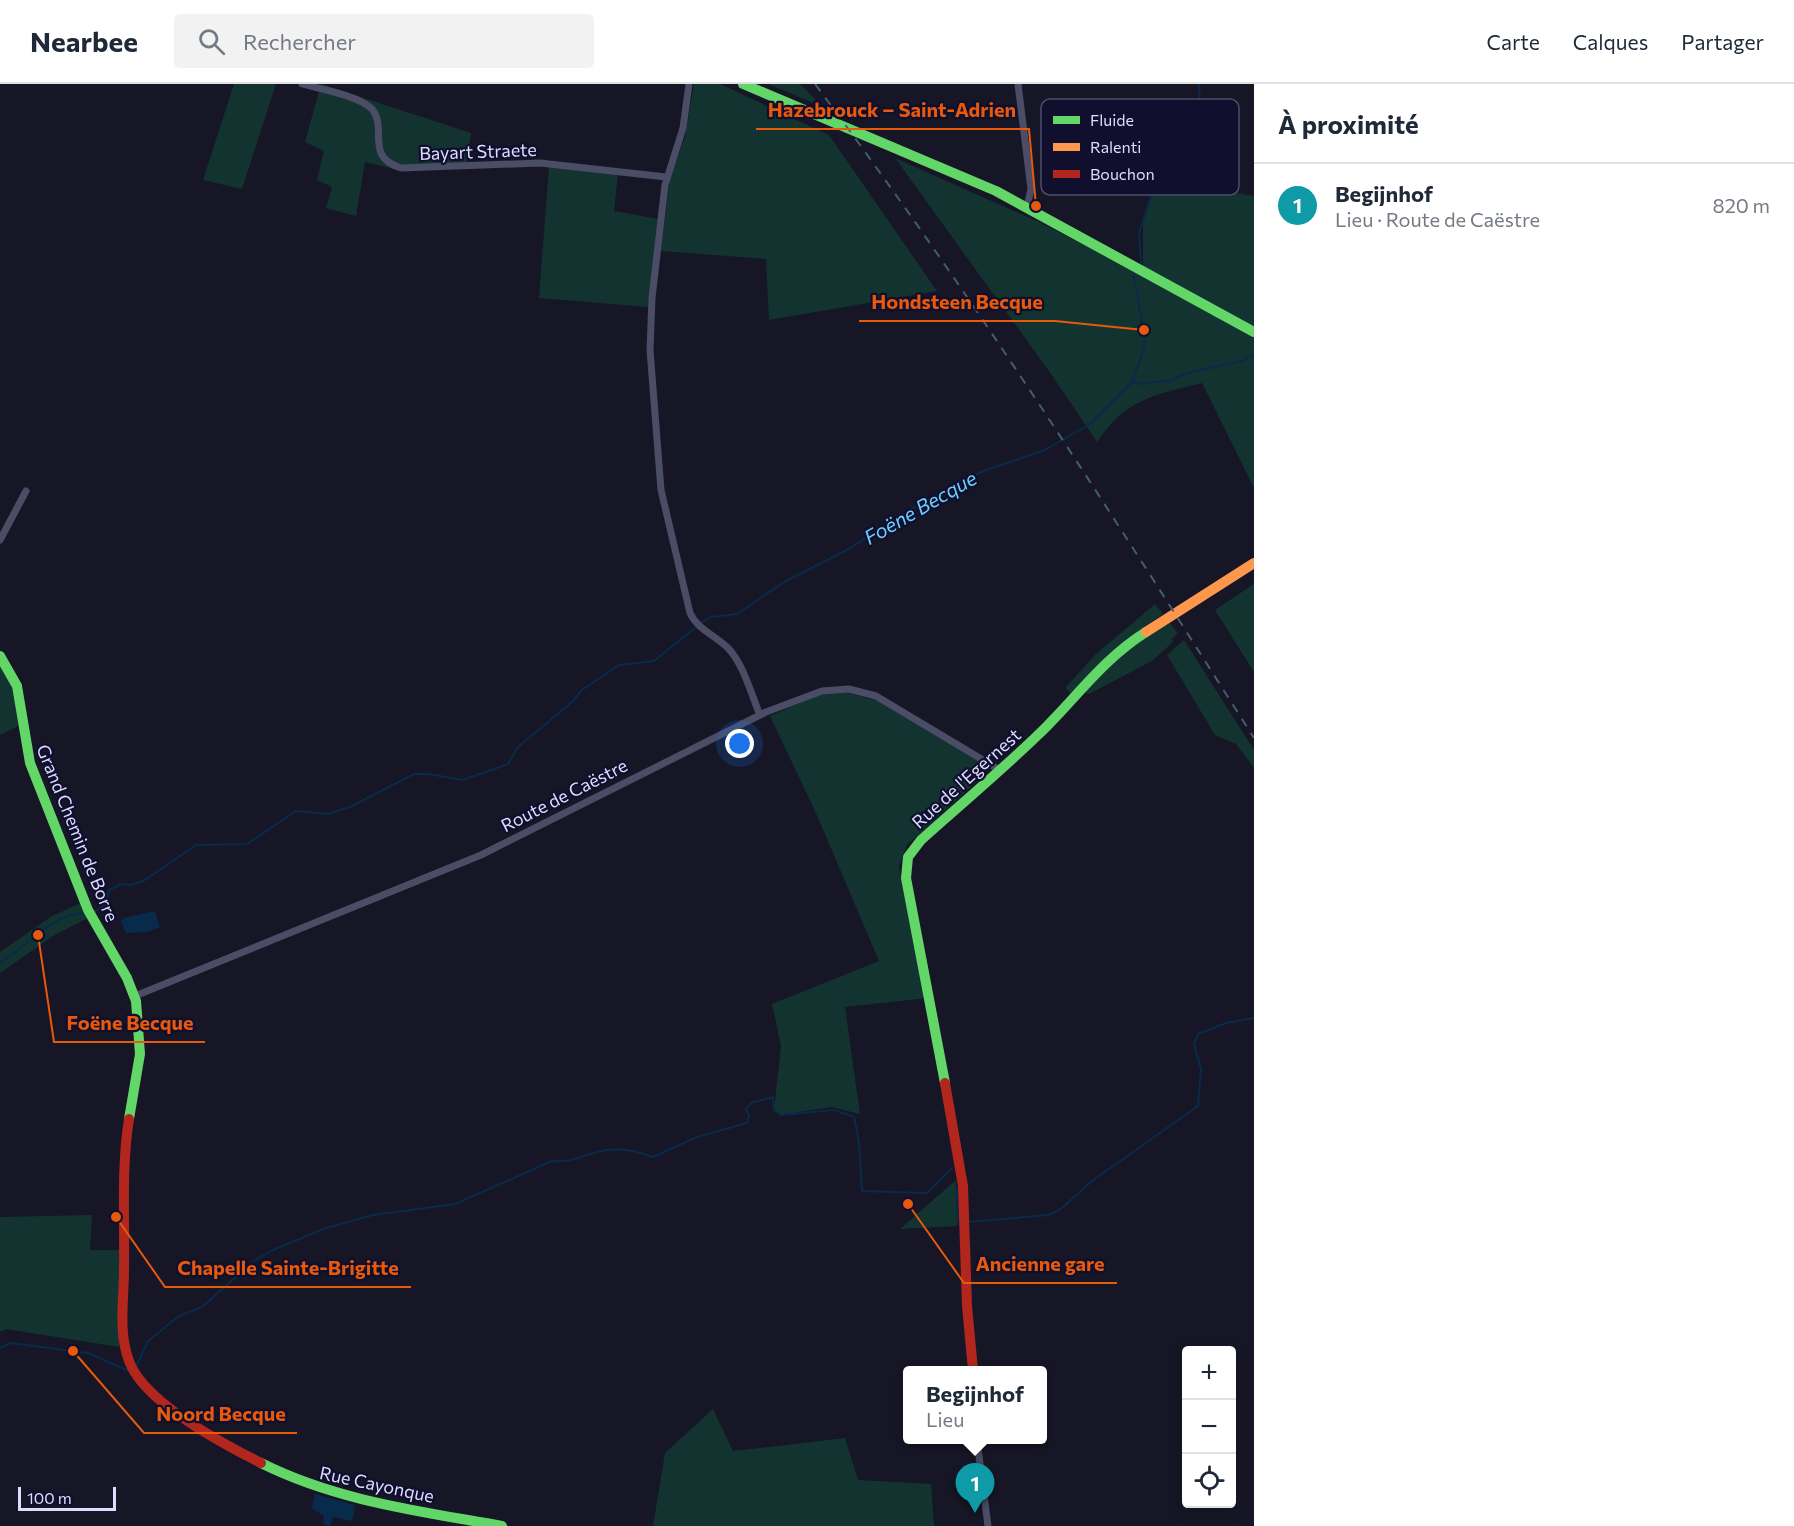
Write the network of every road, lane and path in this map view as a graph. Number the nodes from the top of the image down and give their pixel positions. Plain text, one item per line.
1 (302, 84) edge
2 (689, 84) edge
3 (743, 84) edge
4 (1018, 84) edge
5 (666, 177) junction
6 (1027, 207) junction
7 (1254, 332) edge
8 (26, 491) dead end
9 (0, 540) edge
10 (1254, 563) edge
11 (0, 656) edge
12 (760, 715) junction
13 (998, 769) junction
14 (135, 996) junction
15 (973, 1366) edge
16 (136, 1372) joint
17 (978, 1444) edge
18 (502, 1526) edge
19 (988, 1526) edge

1 - 5 street, Bayart Straete
2 - 5 street
3 - 6 street
4 - 6 street
5 - 12 street
6 - 7 street
8 - 9 street
10 - 13 street, Rue de l'Egernest
11 - 14 street, Grand Chemin de Borre
12 - 13 street, Route de Caëstre
12 - 14 street, Route de Caëstre
13 - 15 street, Rue de l'Egernest
14 - 16 street, Grand Chemin de Borre
16 - 18 street, Rue Cayonque
17 - 19 street

